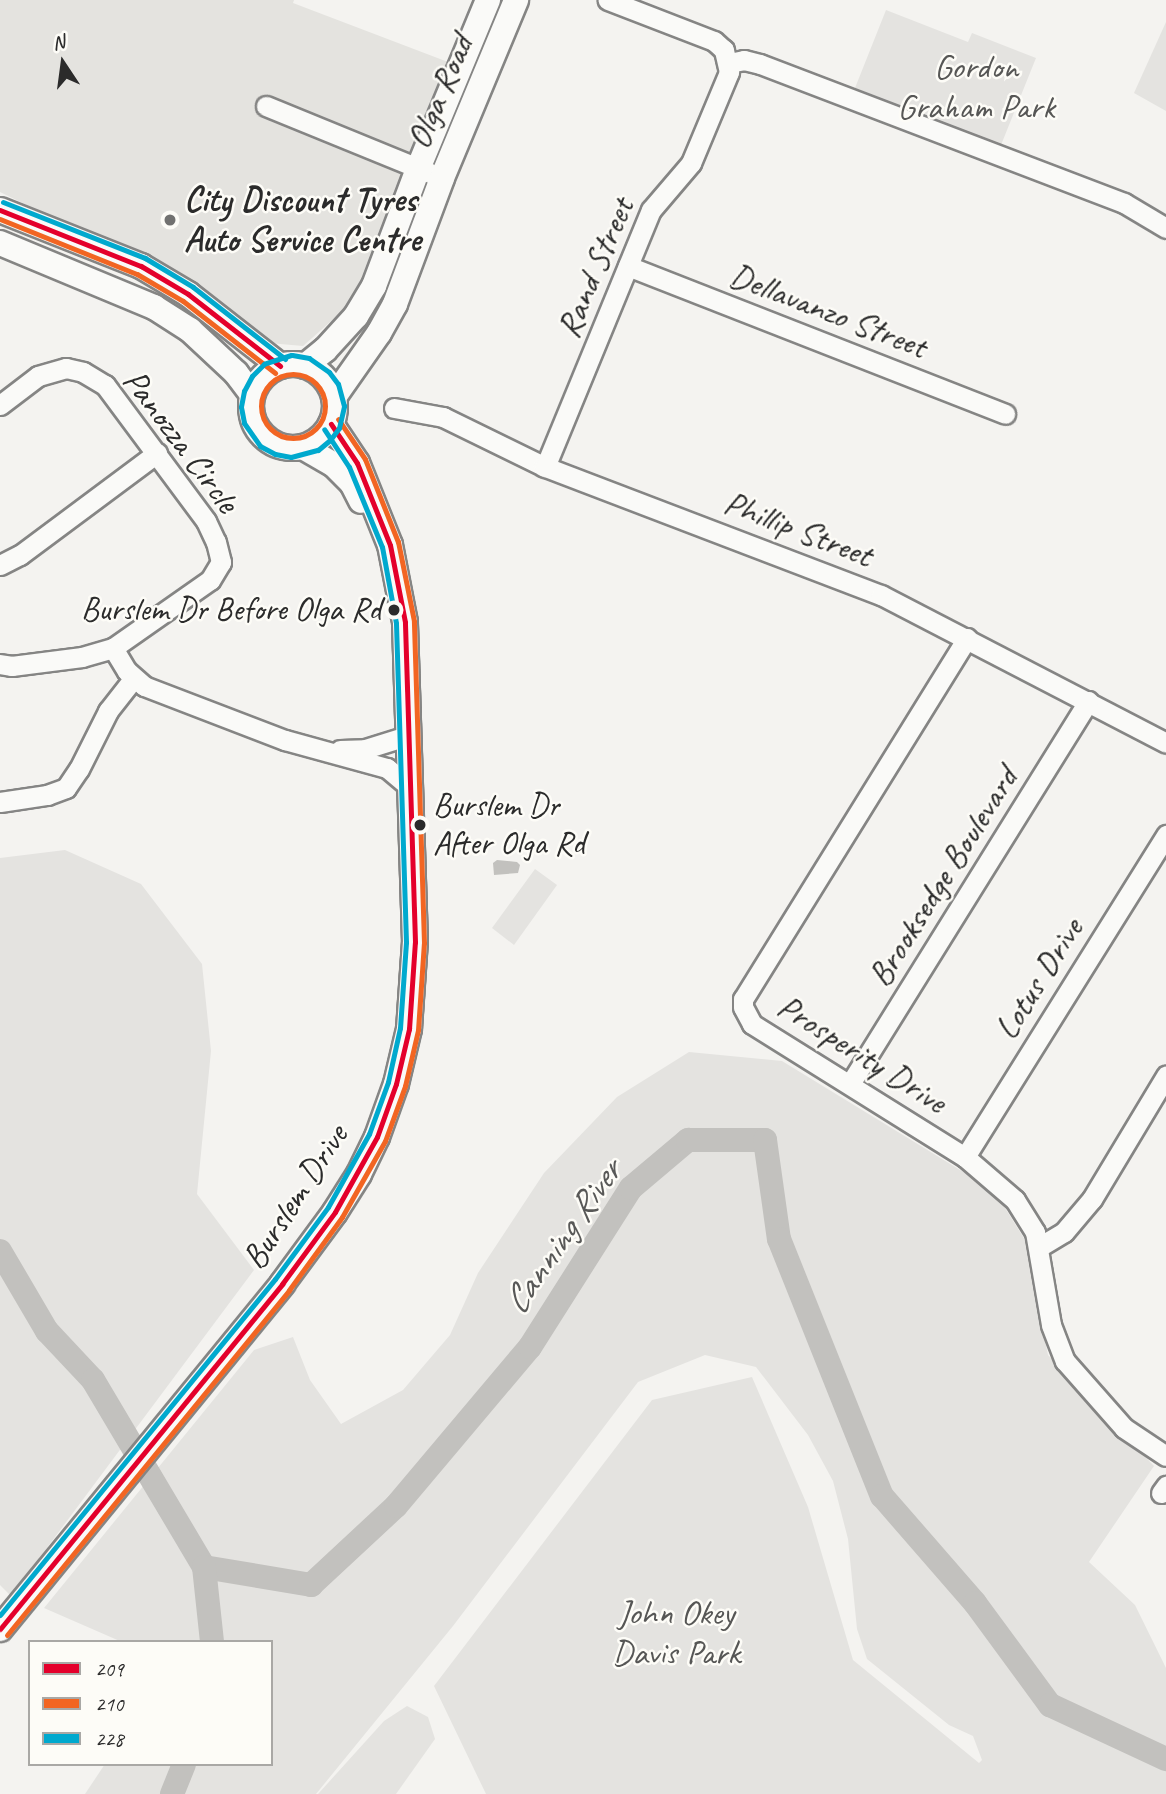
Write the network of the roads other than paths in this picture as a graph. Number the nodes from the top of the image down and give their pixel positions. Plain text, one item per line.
1 (488, 0) edge
2 (516, 0) edge
3 (608, 0) edge
4 (729, 63) junction
5 (266, 106) dead end
6 (418, 169) junction
7 (442, 178) junction
8 (0, 210) edge
9 (1166, 228) edge
10 (424, 230) junction
11 (0, 243) edge
12 (100, 249) junction
13 (628, 266) junction
14 (366, 300) junction
15 (233, 327) junction
16 (190, 330) junction
17 (279, 366) junction
18 (305, 366) junction
19 (236, 373) junction
20 (252, 394) junction
21 (334, 397) junction
22 (0, 405) edge
23 (394, 408) dead end
24 (1005, 414) dead end
25 (331, 424) junction
26 (303, 447) junction
27 (158, 453) junction
28 (545, 467) junction
29 (390, 545) junction
30 (0, 565) edge
31 (967, 638) junction
32 (113, 648) junction
33 (0, 664) edge
34 (134, 678) junction
35 (1088, 701) junction
36 (410, 735) junction
37 (1166, 743) edge
38 (321, 751) junction
39 (411, 788) junction
40 (0, 803) edge
41 (1166, 835) edge
42 (1166, 1076) edge
43 (850, 1084) junction
44 (965, 1157) junction
45 (1037, 1240) junction
46 (1166, 1456) edge
47 (0, 1629) edge

1 - 6 main road, Olga Road
2 - 7 main road, Olga Road
3 - 4 street
4 - 9 street
4 - 13 street, Rand Street
5 - 6 street
6 - 7 street
6 - 14 main road, Olga Road
7 - 10 main road, Olga Road
8 - 12 main road
10 - 14 main road
10 - 21 main road, Olga Road
11 - 16 main road, Burslem Drive
12 - 15 main road
12 - 16 main road
13 - 24 street, Dellavanzo Street
13 - 28 street, Rand Street
14 - 18 main road, Olga Road
15 - 17 main road
15 - 19 main road
16 - 19 main road, Burslem Drive
17 - 18 main road
17 - 20 main road
18 - 21 main road
19 - 20 main road, Burslem Drive
20 - 26 main road, Burslem Drive
21 - 25 main road
22 - 27 street, Panozza Circle
23 - 28 street, Phillip Street
25 - 26 main road
25 - 29 main road, Burslem Drive
26 - 29 main road, Burslem Drive
27 - 30 street
27 - 32 street, Panozza Circle
28 - 31 street, Phillip Street
29 - 36 main road, Burslem Drive
31 - 35 street, Phillip Street
31 - 43 street, Prosperity Drive
32 - 33 street, Panozza Circle
32 - 34 street
34 - 38 street
34 - 40 street
35 - 37 street, Phillip Street
35 - 43 street, Brooksedge Boulevard
36 - 38 street
36 - 39 main road, Burslem Drive
38 - 39 street
39 - 47 main road, Burslem Drive
41 - 44 street, Lotus Drive
42 - 45 street
43 - 44 street, Prosperity Drive
44 - 45 street, Prosperity Drive
45 - 46 street, Prosperity Drive

